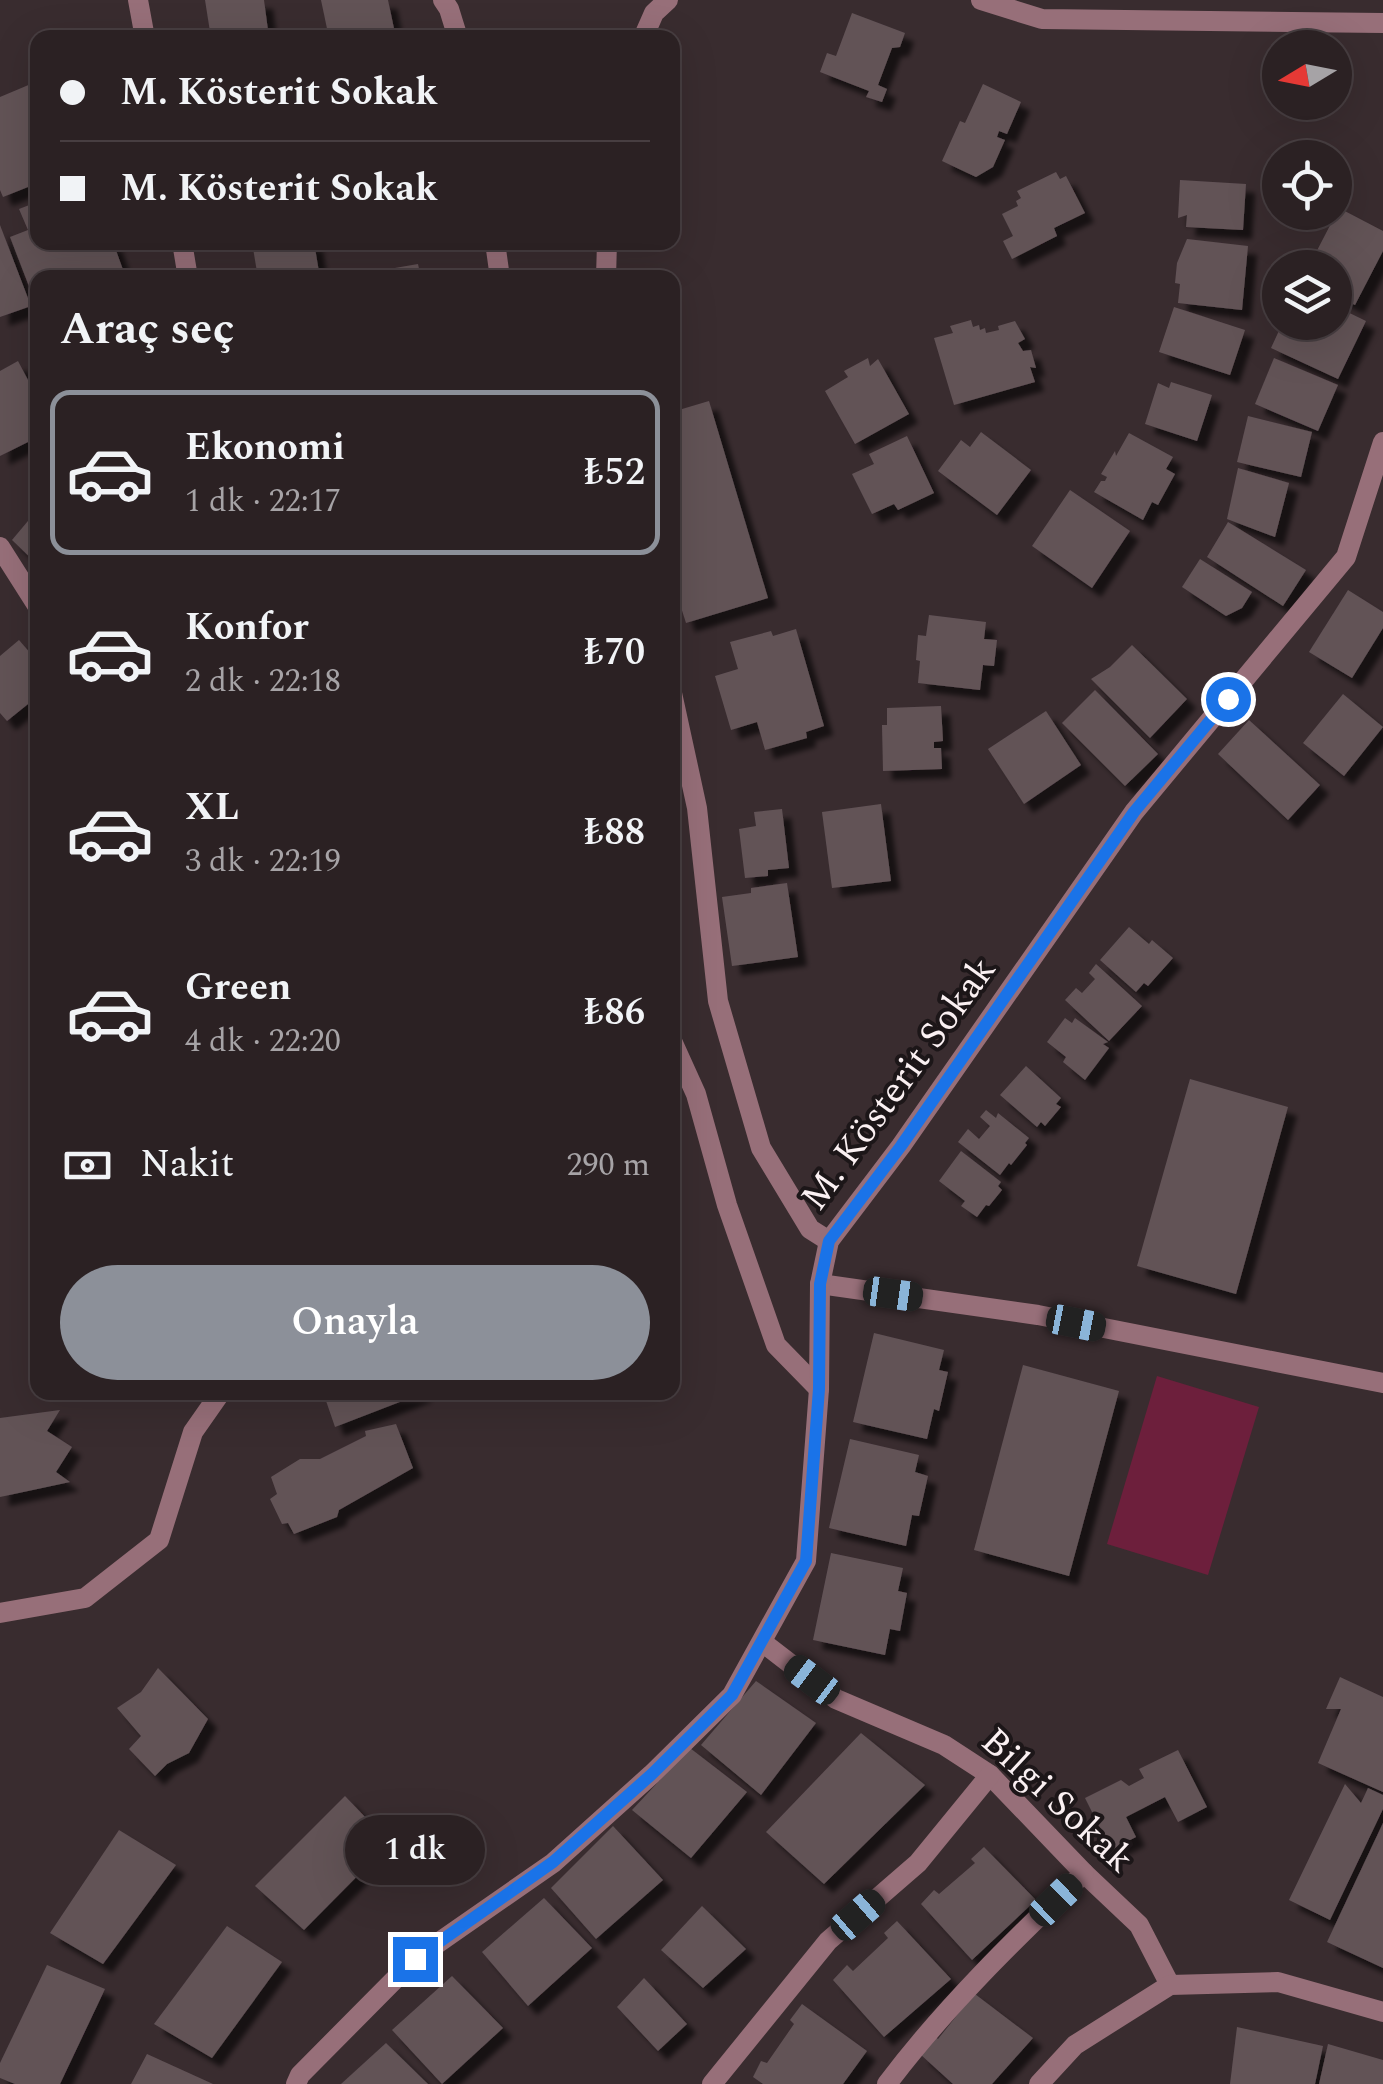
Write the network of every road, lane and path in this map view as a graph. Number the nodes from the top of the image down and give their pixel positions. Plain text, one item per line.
1 (138, 0) edge
2 (442, 0) edge
3 (668, 0) edge
4 (981, 0) edge
5 (1383, 23) edge
6 (144, 30) edge
7 (456, 30) edge
8 (647, 30) edge
9 (1383, 442) edge
10 (0, 547) edge
11 (30, 594) edge
12 (680, 728) edge
13 (680, 1059) edge
14 (829, 1241) junction
15 (820, 1284) junction
16 (1383, 1382) edge
17 (819, 1389) junction
18 (215, 1400) edge
19 (0, 1613) edge
20 (762, 1642) junction
21 (990, 1774) junction
22 (1084, 1873) junction
23 (1170, 1985) junction
24 (1383, 2012) edge
25 (296, 2084) edge
26 (712, 2084) edge
27 (887, 2084) edge
28 (1039, 2084) edge

1 - 6 street
2 - 7 street
3 - 8 street
4 - 5 street
9 - 14 street, M. Kösterit Sokak
10 - 11 street
12 - 14 street
13 - 17 street
14 - 15 street, M. Kösterit Sokak
15 - 16 street
15 - 17 street, M. Kösterit Sokak
17 - 20 street, M. Kösterit Sokak
18 - 19 street
20 - 21 street, Bilgi Sokak
20 - 25 street, M. Kösterit Sokak
21 - 22 street, Bilgi Sokak
21 - 26 street
22 - 23 street, Bilgi Sokak
22 - 27 street
23 - 24 street
23 - 28 street

